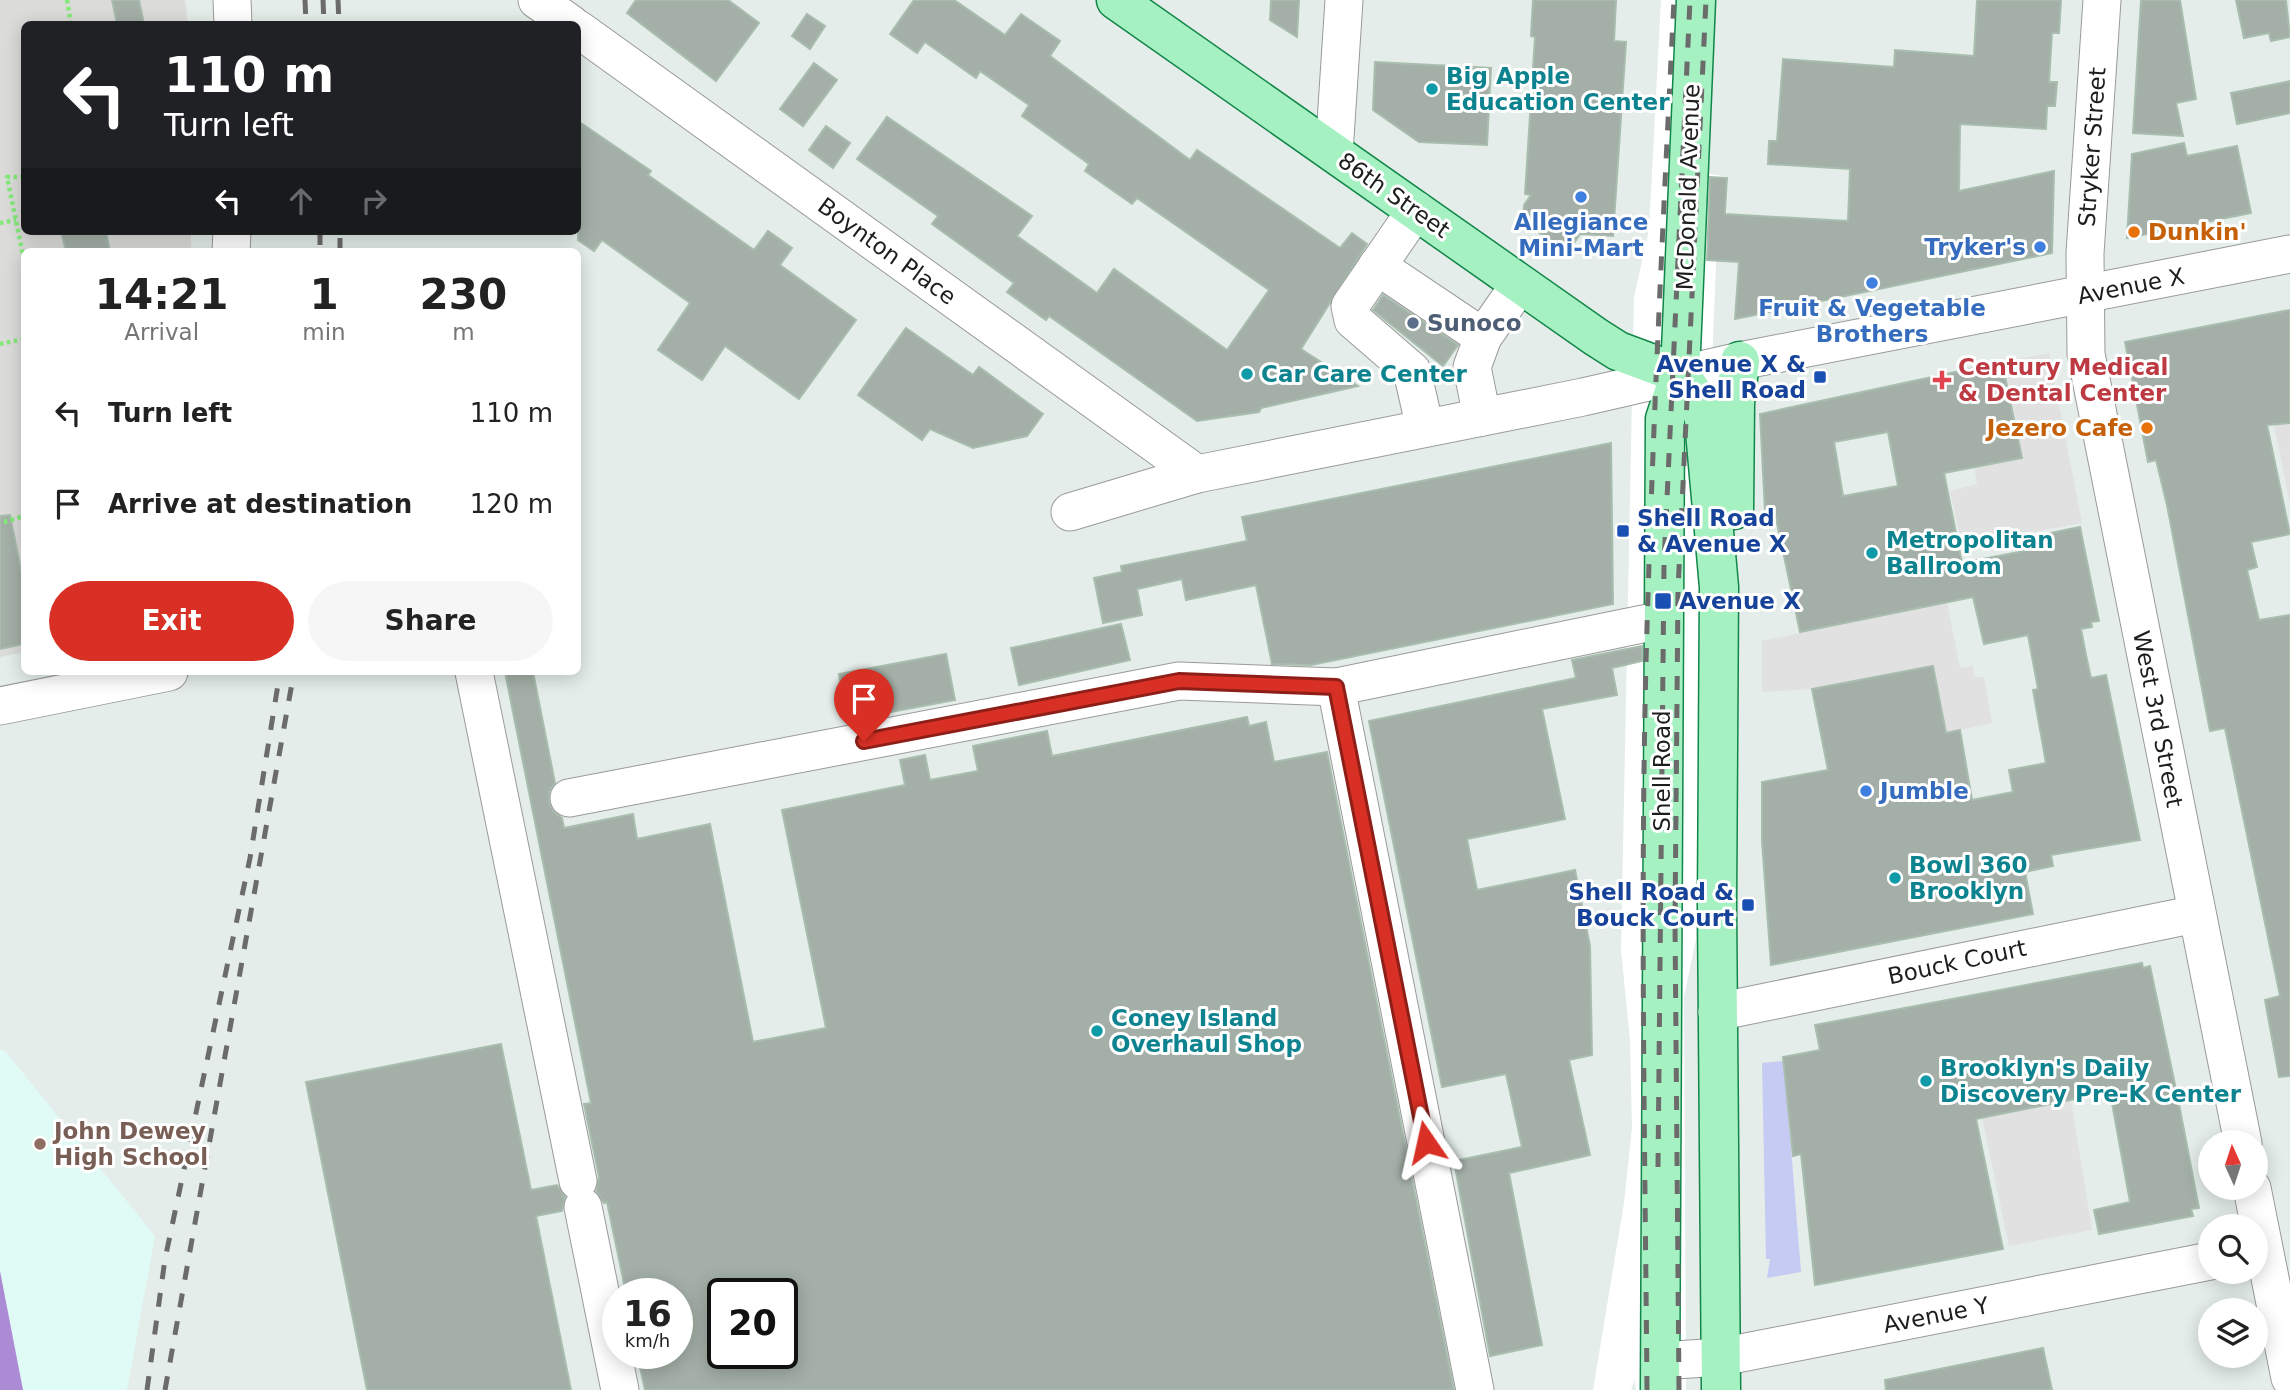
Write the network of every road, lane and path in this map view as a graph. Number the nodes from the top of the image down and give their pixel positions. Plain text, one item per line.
1 (67, 0) edge
2 (232, 0) edge
3 (537, 0) edge
4 (1116, 0) edge
5 (1343, 0) edge
6 (1696, 0) edge
7 (2102, 0) edge
8 (70, 21) edge
9 (233, 21) edge
10 (567, 21) edge
11 (581, 31) edge
12 (1334, 153) junction
13 (0, 175) edge
14 (7, 177) junction
15 (21, 177) edge
16 (1416, 210) junction
17 (16, 220) junction
18 (0, 223) edge
19 (22, 248) edge
20 (2290, 254) edge
21 (1377, 267) junction
22 (1520, 284) junction
23 (2086, 295) junction
24 (1483, 337) junction
25 (21, 340) edge
26 (0, 344) edge
27 (1740, 361) junction
28 (1680, 374) junction
29 (1482, 417) junction
30 (1425, 428) junction
31 (1197, 474) junction
32 (1070, 512) dead end
33 (21, 517) edge
34 (4, 522) dead end
35 (1719, 587) junction
36 (1662, 620) junction
37 (140, 675) edge
38 (475, 675) edge
39 (112, 678) edge
40 (1336, 687) junction
41 (0, 706) edge
42 (569, 798) dead end
43 (2196, 914) junction
44 (1717, 1012) junction
45 (2240, 1130) edge
46 (2256, 1200) edge
47 (2270, 1249) edge
48 (2198, 1264) edge
49 (1721, 1374) edge
50 (1660, 1376) edge
51 (2290, 1378) edge
52 (620, 1390) edge
53 (1475, 1390) edge

1 - 8 path
2 - 9 street
3 - 10 street
4 - 12 main road, 86th Street
5 - 12 street
6 - 28 main road, McDonald Avenue
7 - 23 street, Stryker Street
11 - 31 street, Boynton Place
12 - 16 main road, 86th Street
13 - 14 path
14 - 15 path
14 - 17 path
16 - 21 street
16 - 22 main road, 86th Street
17 - 18 path
17 - 19 path
20 - 23 street, Avenue X
21 - 24 street
21 - 30 street
22 - 24 street
22 - 28 main road, 86th Street
23 - 27 street, Avenue X
23 - 43 street, West 3rd Street
24 - 29 street
25 - 26 path
27 - 28 street, Avenue X
27 - 35 main road
28 - 29 street, Avenue X
28 - 35 main road
28 - 36 main road, Shell Road
29 - 30 street, Avenue X
30 - 31 street, Avenue X
31 - 32 street, Avenue X
33 - 34 path
35 - 44 main road
36 - 40 street
36 - 50 main road, Shell Road
37 - 39 street
38 - 52 street
39 - 41 street
40 - 42 street
40 - 53 street
43 - 44 street, Bouck Court
43 - 45 street, West 3rd Street
44 - 49 main road
46 - 47 street
47 - 51 street
48 - 49 street, Avenue Y
49 - 50 street, Avenue Y

